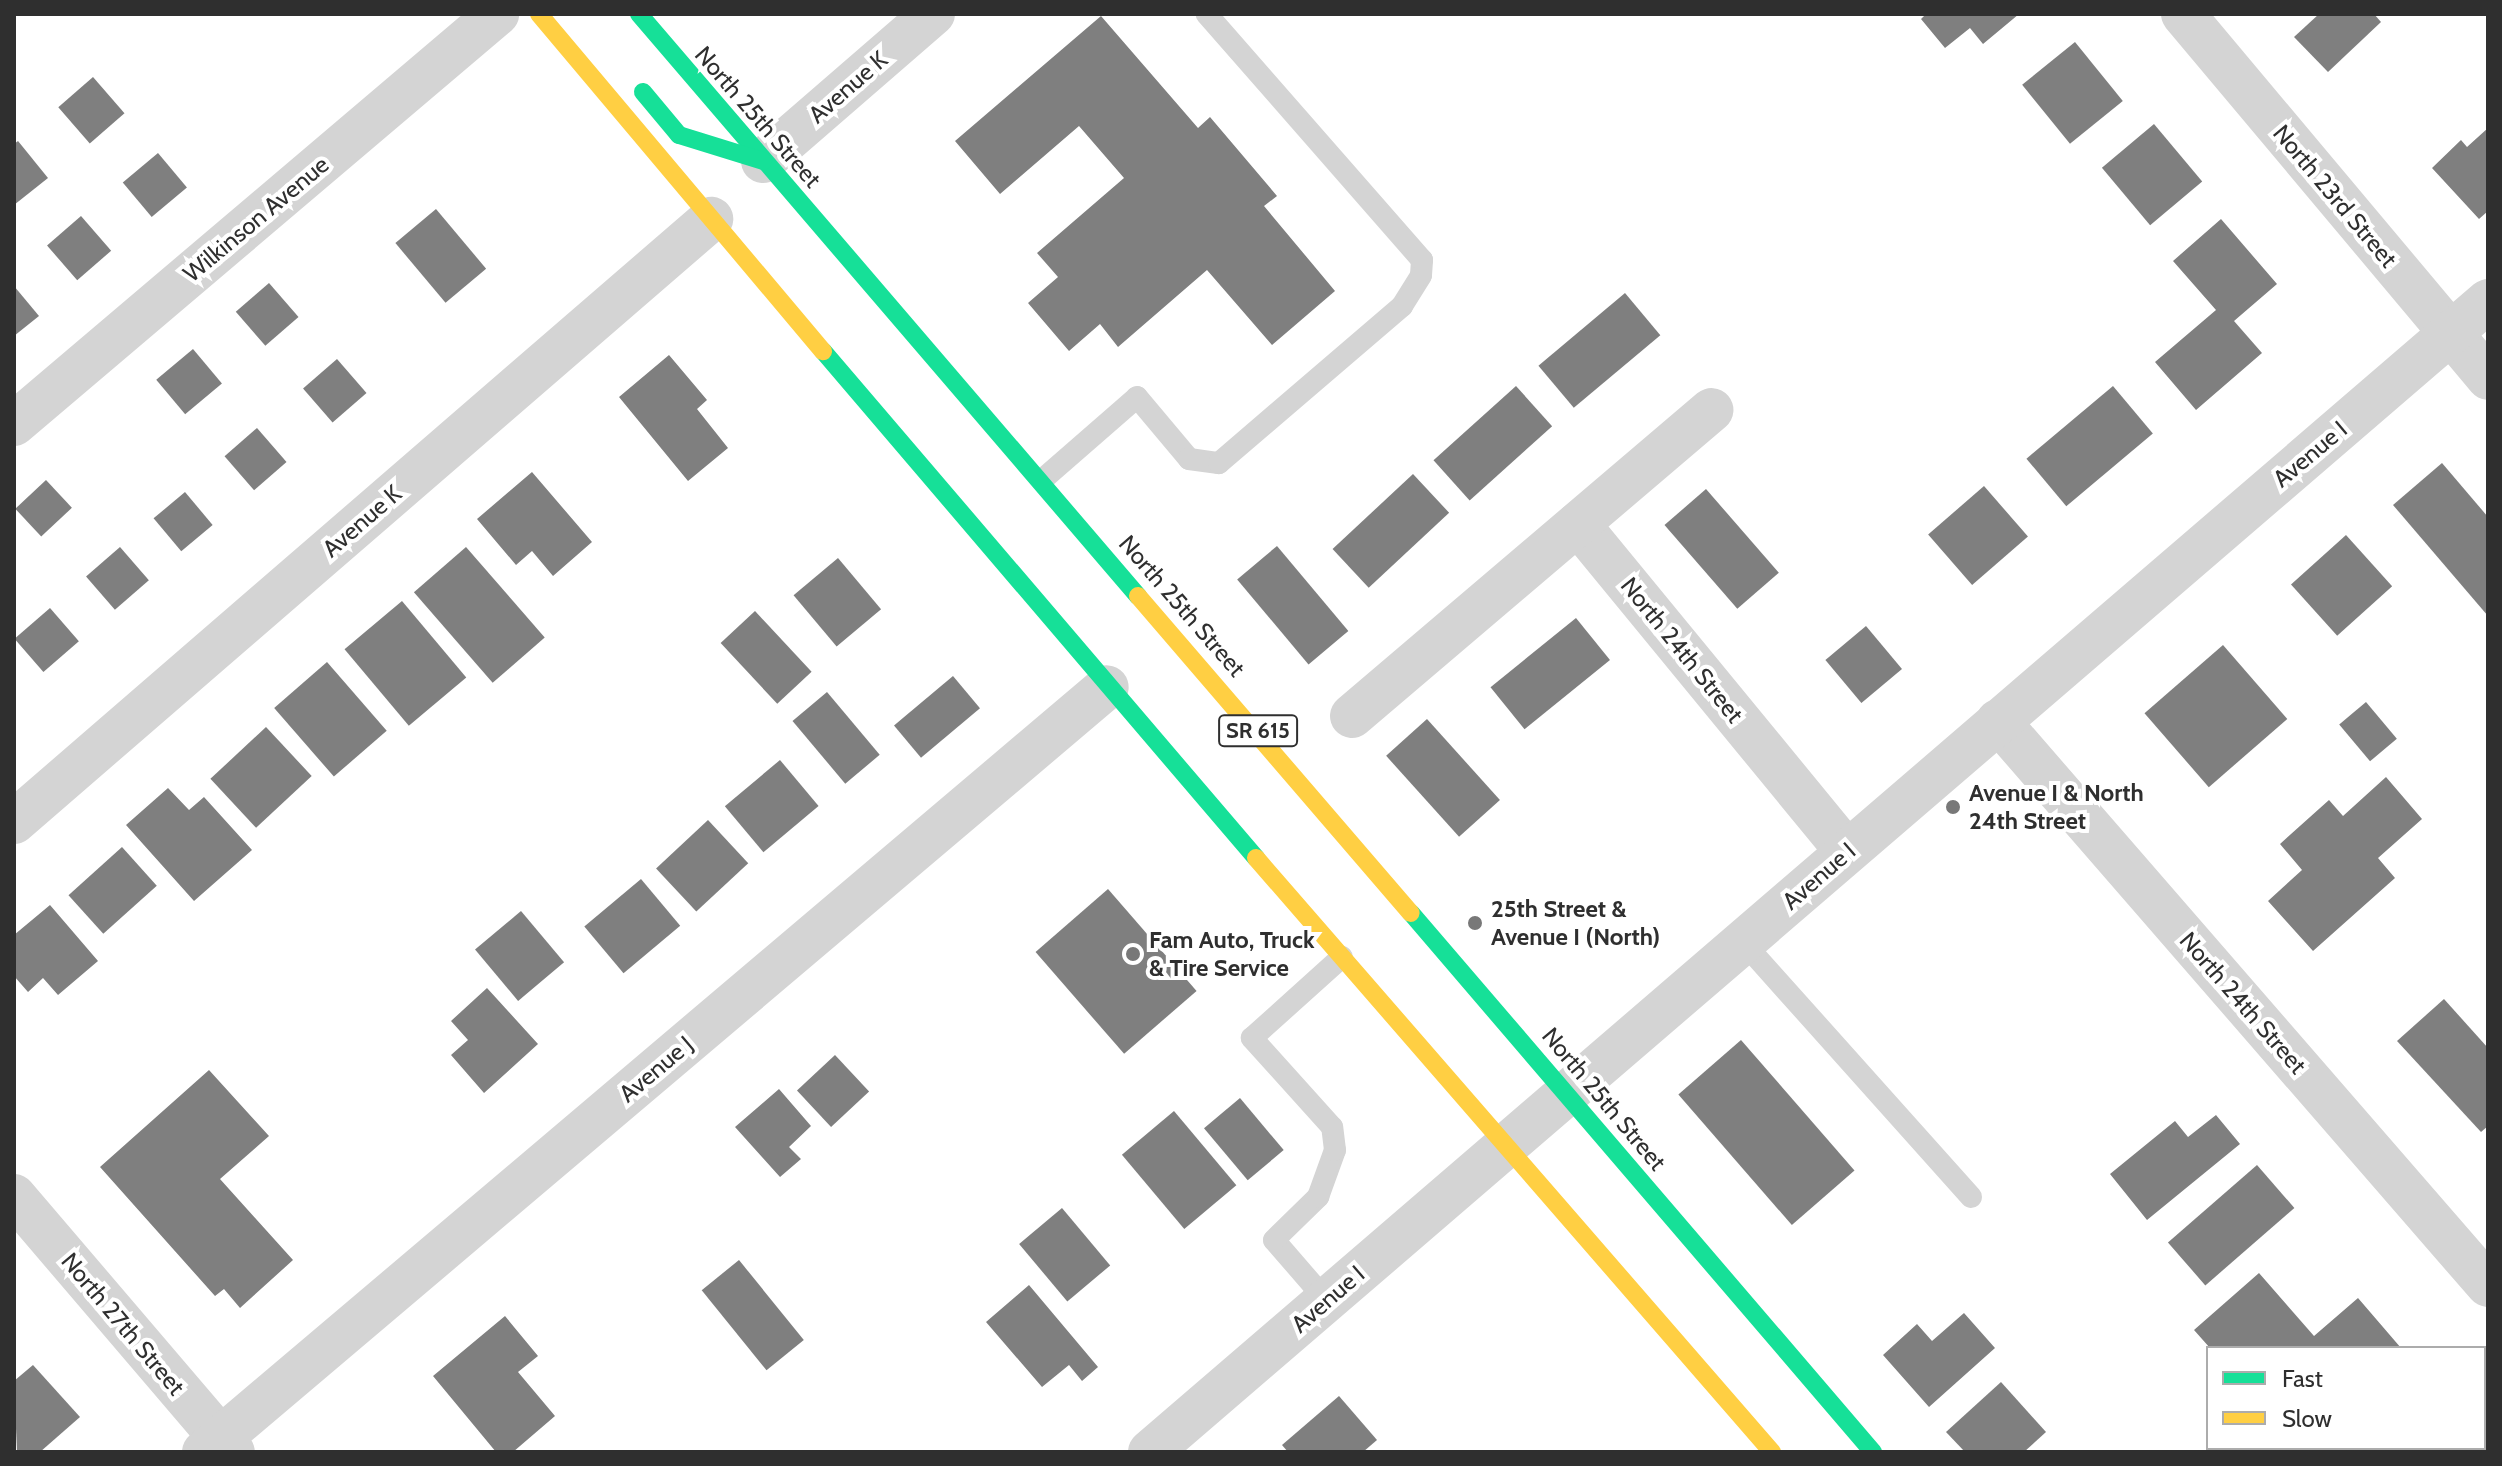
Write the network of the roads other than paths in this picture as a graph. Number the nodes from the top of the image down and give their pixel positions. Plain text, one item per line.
1 (497, 14) edge
2 (539, 14) edge
3 (639, 14) edge
4 (933, 14) edge
5 (1207, 14) edge
6 (2183, 14) edge
7 (628, 75) dead end
8 (763, 161) junction
9 (711, 219) junction
10 (2488, 301) edge
11 (2451, 334) junction
12 (2488, 378) edge
13 (1712, 410) dead end
14 (14, 424) edge
15 (1042, 480) junction
16 (1578, 524) junction
17 (1107, 687) junction
18 (1352, 716) dead end
19 (1998, 721) junction
20 (14, 822) edge
21 (1847, 852) junction
22 (1743, 942) junction
23 (1342, 957) junction
24 (1566, 1092) junction
25 (1506, 1146) junction
26 (14, 1196) edge
27 (1971, 1197) dead end
28 (2488, 1285) edge
29 (1326, 1300) junction
30 (219, 1447) edge
31 (1150, 1452) edge
32 (1772, 1452) edge
33 (1873, 1452) edge

1 - 14 street, Wilkinson Avenue
2 - 9 main road
3 - 8 main road, North 25th Street / SR 615
4 - 8 street, Avenue K
5 - 15 lane
6 - 11 street, North 23rd Street
7 - 8 main road
8 - 15 main road, North 25th Street / SR 615
9 - 17 main road
9 - 20 street, Avenue K
10 - 11 street, Avenue I
11 - 12 street, North 23rd Street
11 - 19 street, Avenue I
13 - 16 street
15 - 24 main road, North 25th Street / SR 615
16 - 18 street
16 - 21 street, North 24th Street
17 - 23 main road
17 - 30 street, Avenue J
19 - 21 street, Avenue I
19 - 28 street, North 24th Street
21 - 22 street, Avenue I
22 - 24 street, Avenue I
22 - 27 lane
23 - 25 main road
23 - 29 lane
24 - 25 street, Avenue I
24 - 33 main road, North 25th Street / SR 615
25 - 29 street, Avenue I
25 - 32 main road
26 - 30 street, North 27th Street
29 - 31 street, Avenue I

